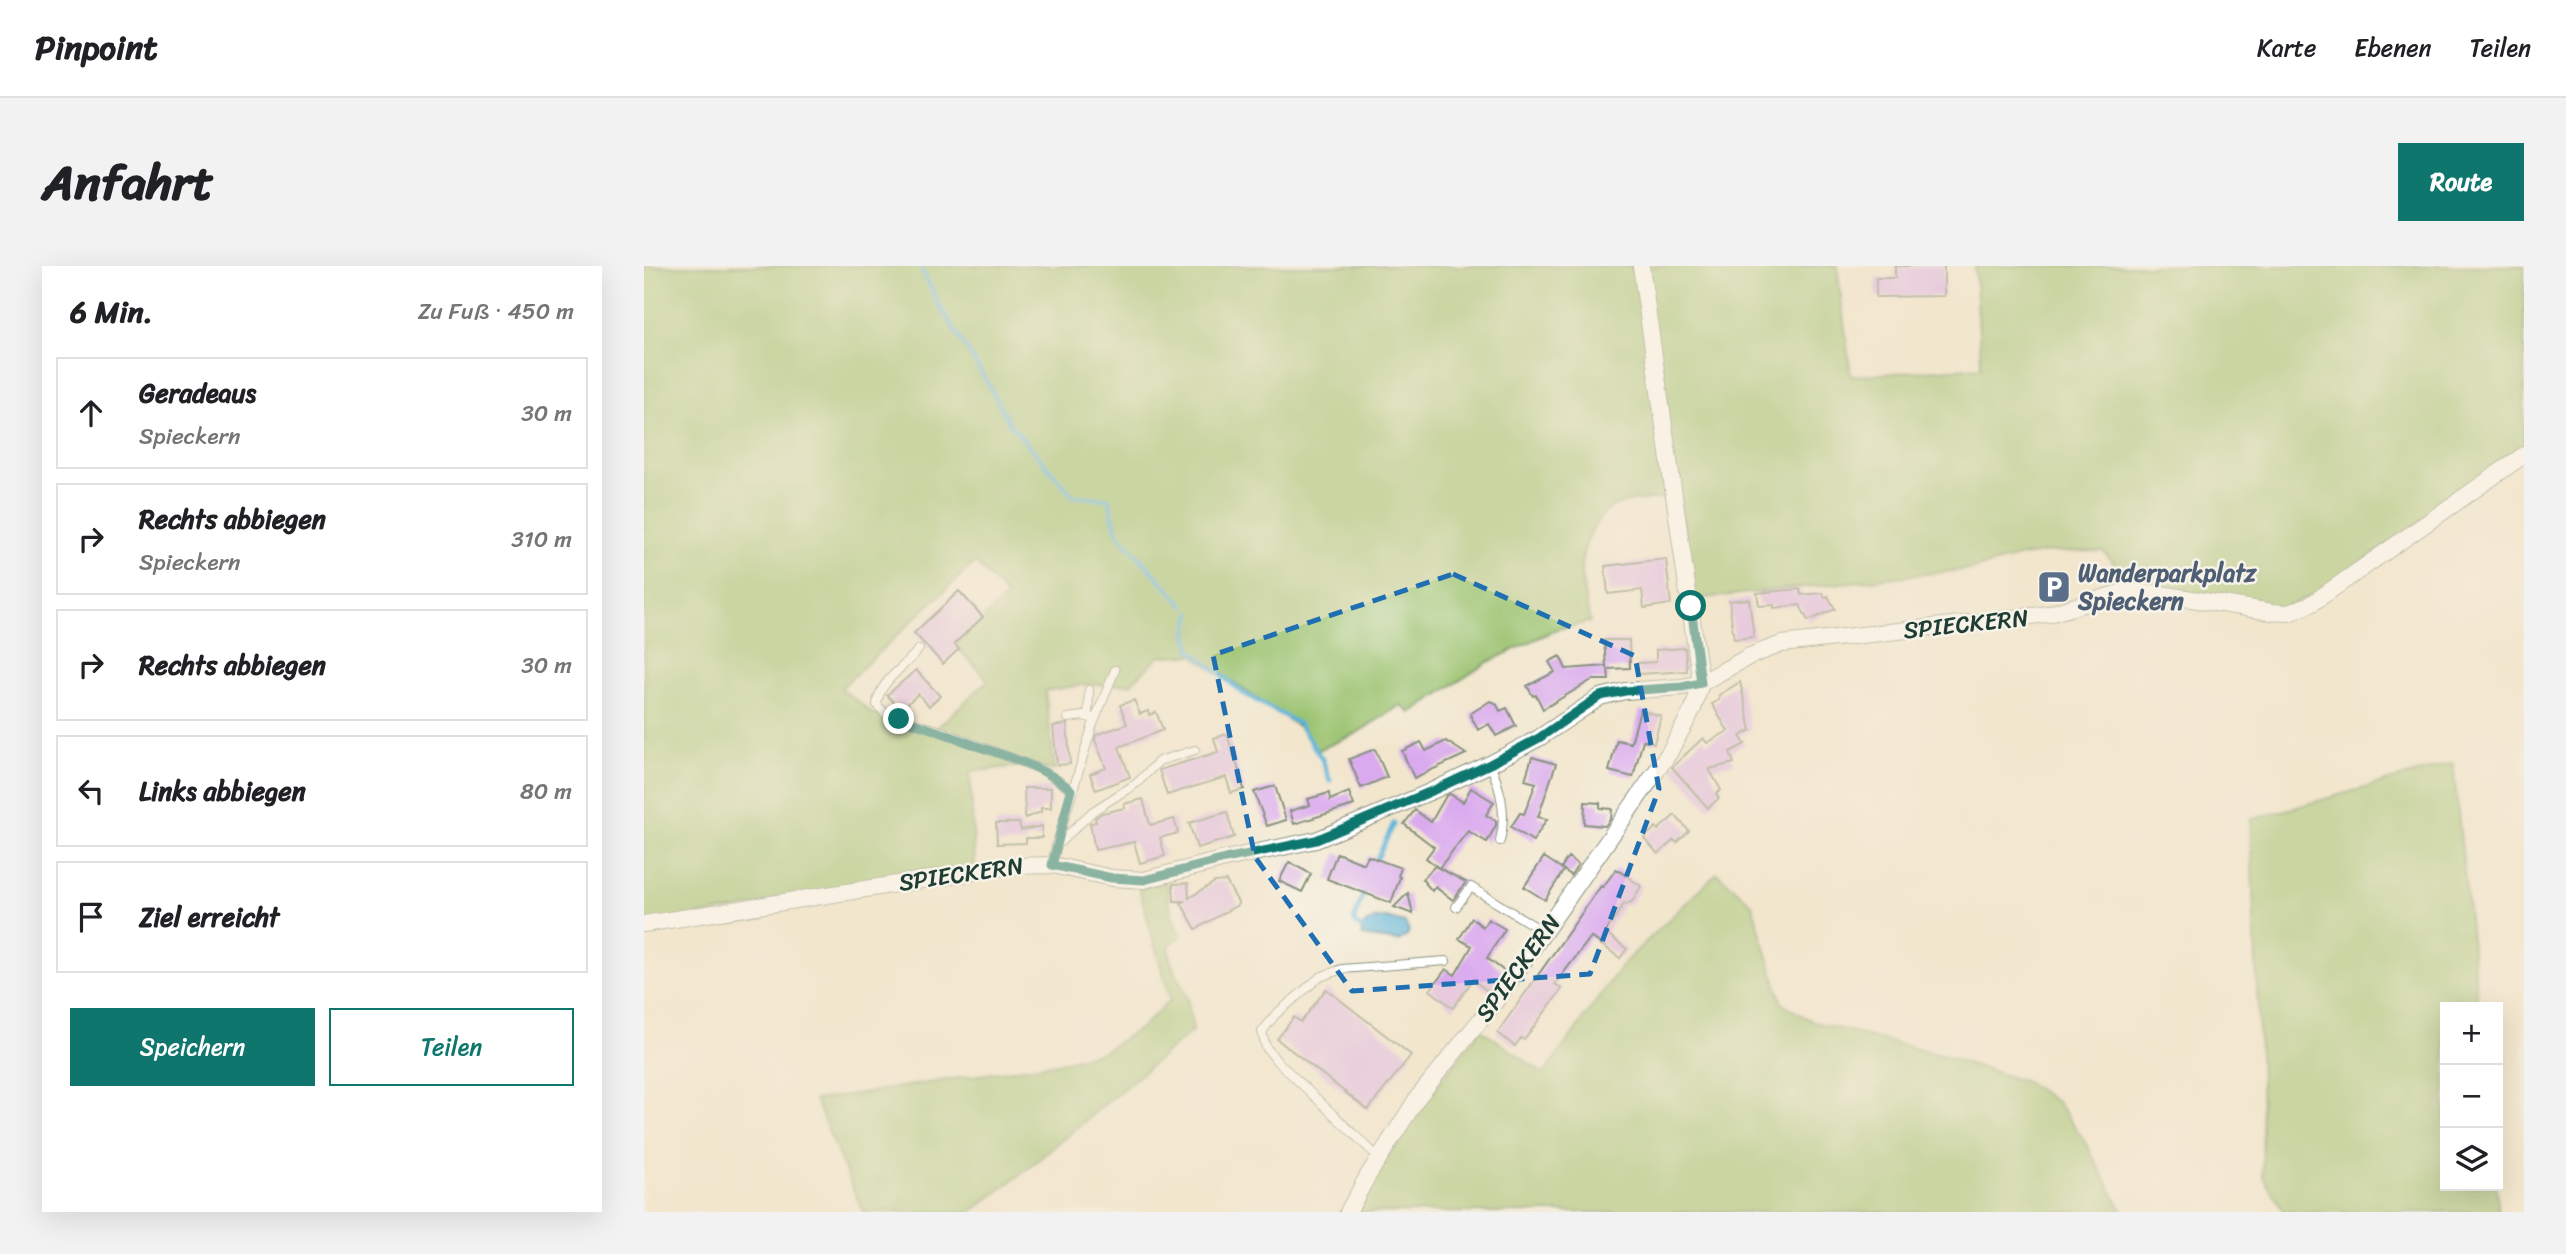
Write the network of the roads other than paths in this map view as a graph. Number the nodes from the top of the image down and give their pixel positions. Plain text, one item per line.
1 (1641, 266) edge
2 (2524, 455) edge
3 (919, 649) dead end
4 (1115, 670) dead end
5 (1701, 683) junction
6 (1089, 690) dead end
7 (1068, 718) dead end
8 (1092, 718) junction
9 (1195, 750) dead end
10 (1490, 764) junction
11 (1071, 790) junction
12 (1500, 841) dead end
13 (1056, 845) junction
14 (1052, 865) junction
15 (1456, 907) dead end
16 (644, 924) edge
17 (1544, 932) junction
18 (1446, 961) dead end
19 (1379, 1158) junction
20 (1348, 1212) edge

1 - 5 street, SPIECKERN
2 - 5 street, SPIECKERN
3 - 11 lane
4 - 8 lane
5 - 10 street, SPIECKERN
5 - 17 street, SPIECKERN
6 - 8 lane
7 - 8 lane
8 - 11 lane
9 - 13 lane
10 - 12 lane
10 - 14 street, SPIECKERN
11 - 13 lane
13 - 14 lane
14 - 16 street, SPIECKERN
15 - 17 lane
17 - 19 street, SPIECKERN
18 - 19 lane
19 - 20 street, SPIECKERN

